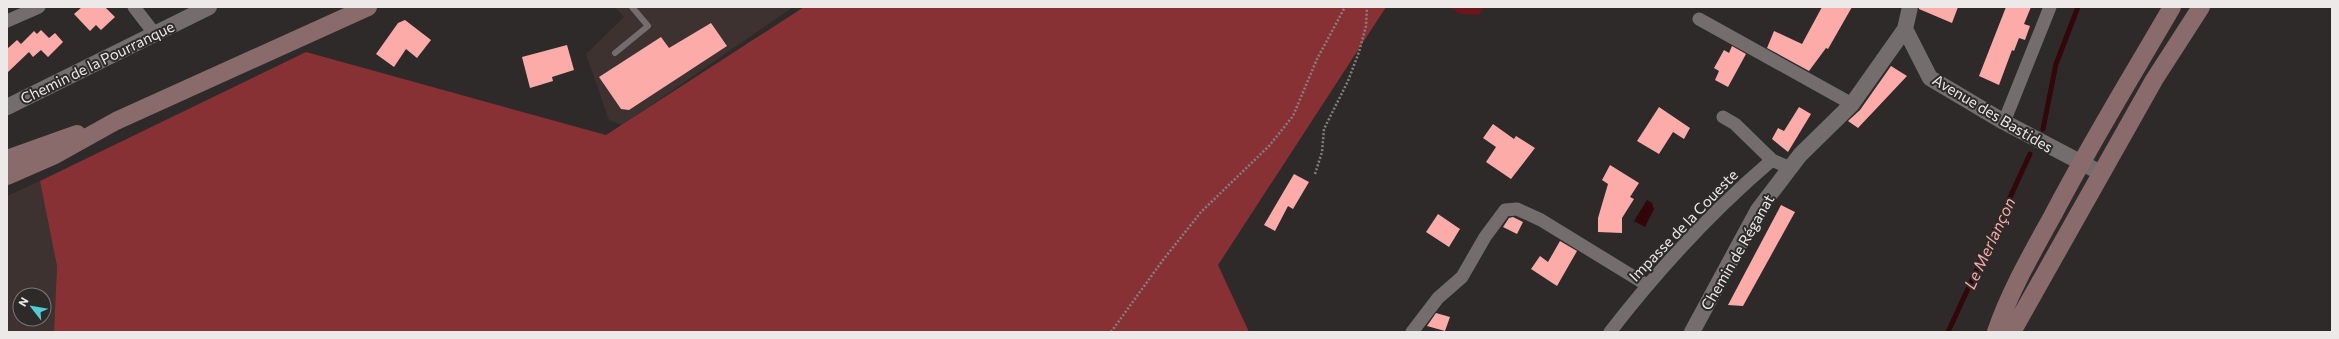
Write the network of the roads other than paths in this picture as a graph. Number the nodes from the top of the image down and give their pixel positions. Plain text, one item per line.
1 (39, 7) edge
2 (134, 7) edge
3 (209, 7) edge
4 (368, 7) edge
5 (632, 7) edge
6 (1910, 7) edge
7 (2050, 7) edge
8 (2172, 7) edge
9 (2201, 7) edge
10 (1699, 19) dead end
11 (7, 21) edge
12 (1905, 28) junction
13 (154, 32) junction
14 (615, 53) dead end
15 (1852, 104) junction
16 (7, 107) edge
17 (1723, 118) dead end
18 (116, 121) junction
19 (2004, 122) junction
20 (7, 159) edge
21 (1772, 160) junction
22 (2081, 164) junction
23 (1790, 168) junction
24 (2101, 174) junction
25 (7, 176) edge
26 (1647, 285) junction
27 (1412, 332) edge
28 (1610, 332) edge
29 (1692, 332) edge
30 (1996, 332) edge
31 (2012, 332) edge

1 - 11 street
2 - 13 street
3 - 13 street, Chemin de la Pourranque
4 - 18 main road
5 - 14 lane
6 - 12 street
7 - 19 street
8 - 22 main road
9 - 24 main road
10 - 15 street
12 - 15 street, Chemin de Réganat
12 - 19 street, Avenue des Bastides
13 - 16 street, Chemin de la Pourranque
15 - 23 street, Chemin de Réganat
17 - 21 street
18 - 20 main road
18 - 25 main road
19 - 22 street, Avenue des Bastides
21 - 23 street
21 - 26 street, Impasse de la Coueste
22 - 24 street, Avenue des Bastides
22 - 30 main road
23 - 29 street, Chemin de Réganat
24 - 31 main road
26 - 27 street
26 - 28 street, Impasse de la Coueste

